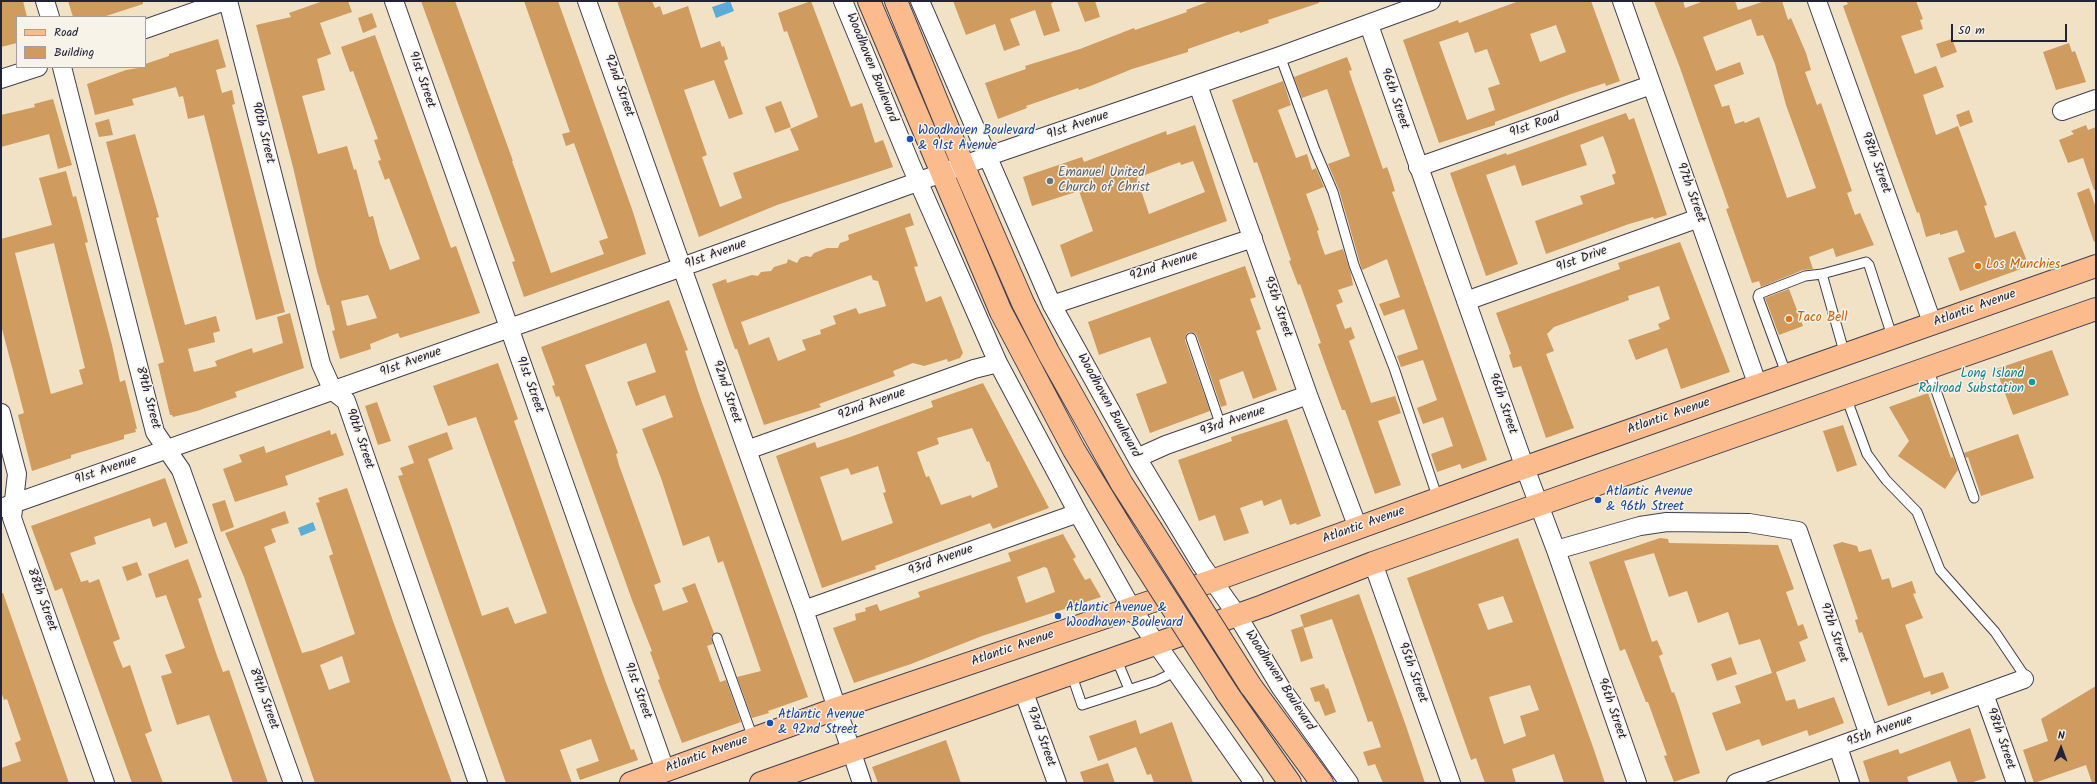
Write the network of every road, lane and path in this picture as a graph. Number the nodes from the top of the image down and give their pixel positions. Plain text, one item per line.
1 (45, 1) edge
2 (225, 1) edge
3 (228, 1) edge
4 (394, 1) edge
5 (587, 1) edge
6 (843, 1) edge
7 (869, 1) edge
8 (896, 1) edge
9 (920, 1) edge
10 (1622, 1) edge
11 (1817, 1) edge
12 (1427, 2) edge
13 (50, 16) edge
14 (1369, 25) junction
15 (146, 29) edge
16 (1280, 56) junction
17 (35, 68) edge
18 (62, 68) edge
19 (1, 79) edge
20 (1198, 85) junction
21 (1651, 85) junction
22 (2096, 99) edge
23 (2062, 110) dead end
24 (986, 157) junction
25 (963, 165) junction
26 (1418, 167) junction
27 (941, 174) junction
28 (918, 182) junction
29 (1699, 218) junction
30 (1253, 238) junction
31 (2096, 266) edge
32 (682, 267) junction
33 (1822, 274) junction
34 (1466, 301) junction
35 (1052, 305) junction
36 (2096, 310) edge
37 (1932, 325) junction
38 (509, 328) junction
39 (1190, 338) dead end
40 (1893, 339) junction
41 (1845, 355) junction
42 (998, 363) junction
43 (1928, 368) junction
44 (1786, 376) junction
45 (1758, 386) junction
46 (334, 391) junction
47 (1308, 396) junction
48 (1846, 397) junction
49 (1, 413) edge
50 (1221, 426) junction
51 (167, 449) junction
52 (747, 450) junction
53 (1137, 458) junction
54 (1525, 468) junction
55 (1974, 498) dead end
56 (1438, 499) junction
57 (1538, 505) junction
58 (7, 506) edge
59 (1078, 513) junction
60 (1358, 528) junction
61 (1556, 550) junction
62 (1373, 563) junction
63 (1212, 581) junction
64 (1132, 609) junction
65 (804, 610) junction
66 (1237, 616) junction
67 (717, 638) dead end
68 (1158, 643) junction
69 (1116, 657) junction
70 (1177, 671) junction
71 (1071, 673) junction
72 (2024, 679) joint
73 (1023, 690) junction
74 (1129, 690) junction
75 (1984, 694) junction
76 (838, 708) junction
77 (1869, 735) junction
78 (753, 738) junction
79 (1838, 747) junction
80 (852, 751) junction
81 (665, 770) junction
82 (1251, 781) edge
83 (106, 783) edge
84 (293, 783) edge
85 (478, 783) edge
86 (631, 783) edge
87 (761, 783) edge
88 (862, 783) edge
89 (1057, 783) edge
90 (1290, 783) edge
91 (1322, 783) edge
92 (1349, 783) edge
93 (1451, 783) edge
94 (1637, 783) edge
95 (1736, 783) edge
96 (1850, 783) edge
97 (2016, 783) edge

1 - 13 street
2 - 15 street
3 - 46 street, 90th Street
4 - 38 street, 91st Street
5 - 32 street, 92nd Street
6 - 28 street, Woodhaven Boulevard
7 - 27 main road, Woodhaven Boulevard
8 - 25 main road, Woodhaven Boulevard
9 - 24 street, Woodhaven Boulevard
10 - 21 street, 97th Street
11 - 37 street, 98th Street
12 - 14 street, 91st Avenue
14 - 16 street, 91st Avenue
14 - 26 street, 96th Street
16 - 20 street, 91st Avenue
16 - 56 lane
17 - 19 street
18 - 51 street, 89th Street
20 - 24 street, 91st Avenue
20 - 30 street, 95th Street
21 - 26 street, 91st Road
21 - 29 street, 97th Street
22 - 23 street
24 - 25 street, 91st Avenue
24 - 35 street, Woodhaven Boulevard
25 - 27 street, 91st Avenue
25 - 91 main road, Woodhaven Boulevard, bridge
26 - 34 street, 96th Street
27 - 28 street, 91st Avenue
27 - 90 main road, Woodhaven Boulevard, bridge
28 - 32 street, 91st Avenue
28 - 42 street, Woodhaven Boulevard
29 - 34 street, 91st Drive
29 - 45 street, 97th Street
30 - 35 street, 92nd Avenue
30 - 47 street, 95th Street
31 - 37 main road, Atlantic Avenue
32 - 38 street, 91st Avenue
32 - 52 street, 92nd Street
33 - 40 lane
33 - 41 lane
33 - 44 lane
34 - 54 street, 96th Street
35 - 53 street, Woodhaven Boulevard
36 - 43 main road
37 - 40 main road, Atlantic Avenue
38 - 46 street, 91st Avenue
38 - 81 street, 91st Street
39 - 50 lane
40 - 41 main road, Atlantic Avenue
41 - 44 main road, Atlantic Avenue
42 - 52 street, 92nd Avenue
42 - 59 street, Woodhaven Boulevard
43 - 48 main road
43 - 55 lane
44 - 45 main road, Atlantic Avenue
45 - 54 main road, Atlantic Avenue
46 - 51 street, 91st Avenue
46 - 85 street, 90th Street
47 - 50 street, 93rd Avenue
47 - 60 street, 95th Street
48 - 57 main road
48 - 72 lane
49 - 58 street, 88th Street
50 - 53 street, 93rd Avenue
51 - 58 street, 91st Avenue
51 - 84 street, 89th Street
52 - 65 street, 92nd Street
53 - 63 street, Woodhaven Boulevard
54 - 56 main road, Atlantic Avenue
54 - 57 street, 96th Street
56 - 60 main road, Atlantic Avenue
57 - 61 street, 96th Street
57 - 62 main road
58 - 83 street, 88th Street
59 - 64 street, Woodhaven Boulevard
59 - 65 street, 93rd Avenue
60 - 63 main road, Atlantic Avenue
61 - 77 street, 97th Street
61 - 94 street, 96th Street
62 - 66 main road
62 - 93 street, 95th Street
63 - 64 main road, Atlantic Avenue
63 - 66 street, Woodhaven Boulevard
64 - 68 street, Woodhaven Boulevard
64 - 76 main road, Atlantic Avenue
65 - 76 street, 92nd Street
66 - 68 main road
66 - 92 street, Woodhaven Boulevard
67 - 78 lane
68 - 69 main road
68 - 70 street
69 - 71 main road
69 - 74 lane
70 - 74 lane
70 - 82 street
71 - 73 main road
71 - 74 lane
72 - 75 street, 95th Avenue
73 - 80 main road
73 - 89 street, 93rd Street
75 - 77 street, 95th Avenue
75 - 97 street, 98th Street
76 - 78 main road, Atlantic Avenue
76 - 80 street, 92nd Street
77 - 79 street, 95th Avenue
78 - 81 main road, Atlantic Avenue
79 - 95 street, 95th Avenue
79 - 96 street
80 - 87 main road
80 - 88 street, 92nd Street
81 - 86 main road, Atlantic Avenue

